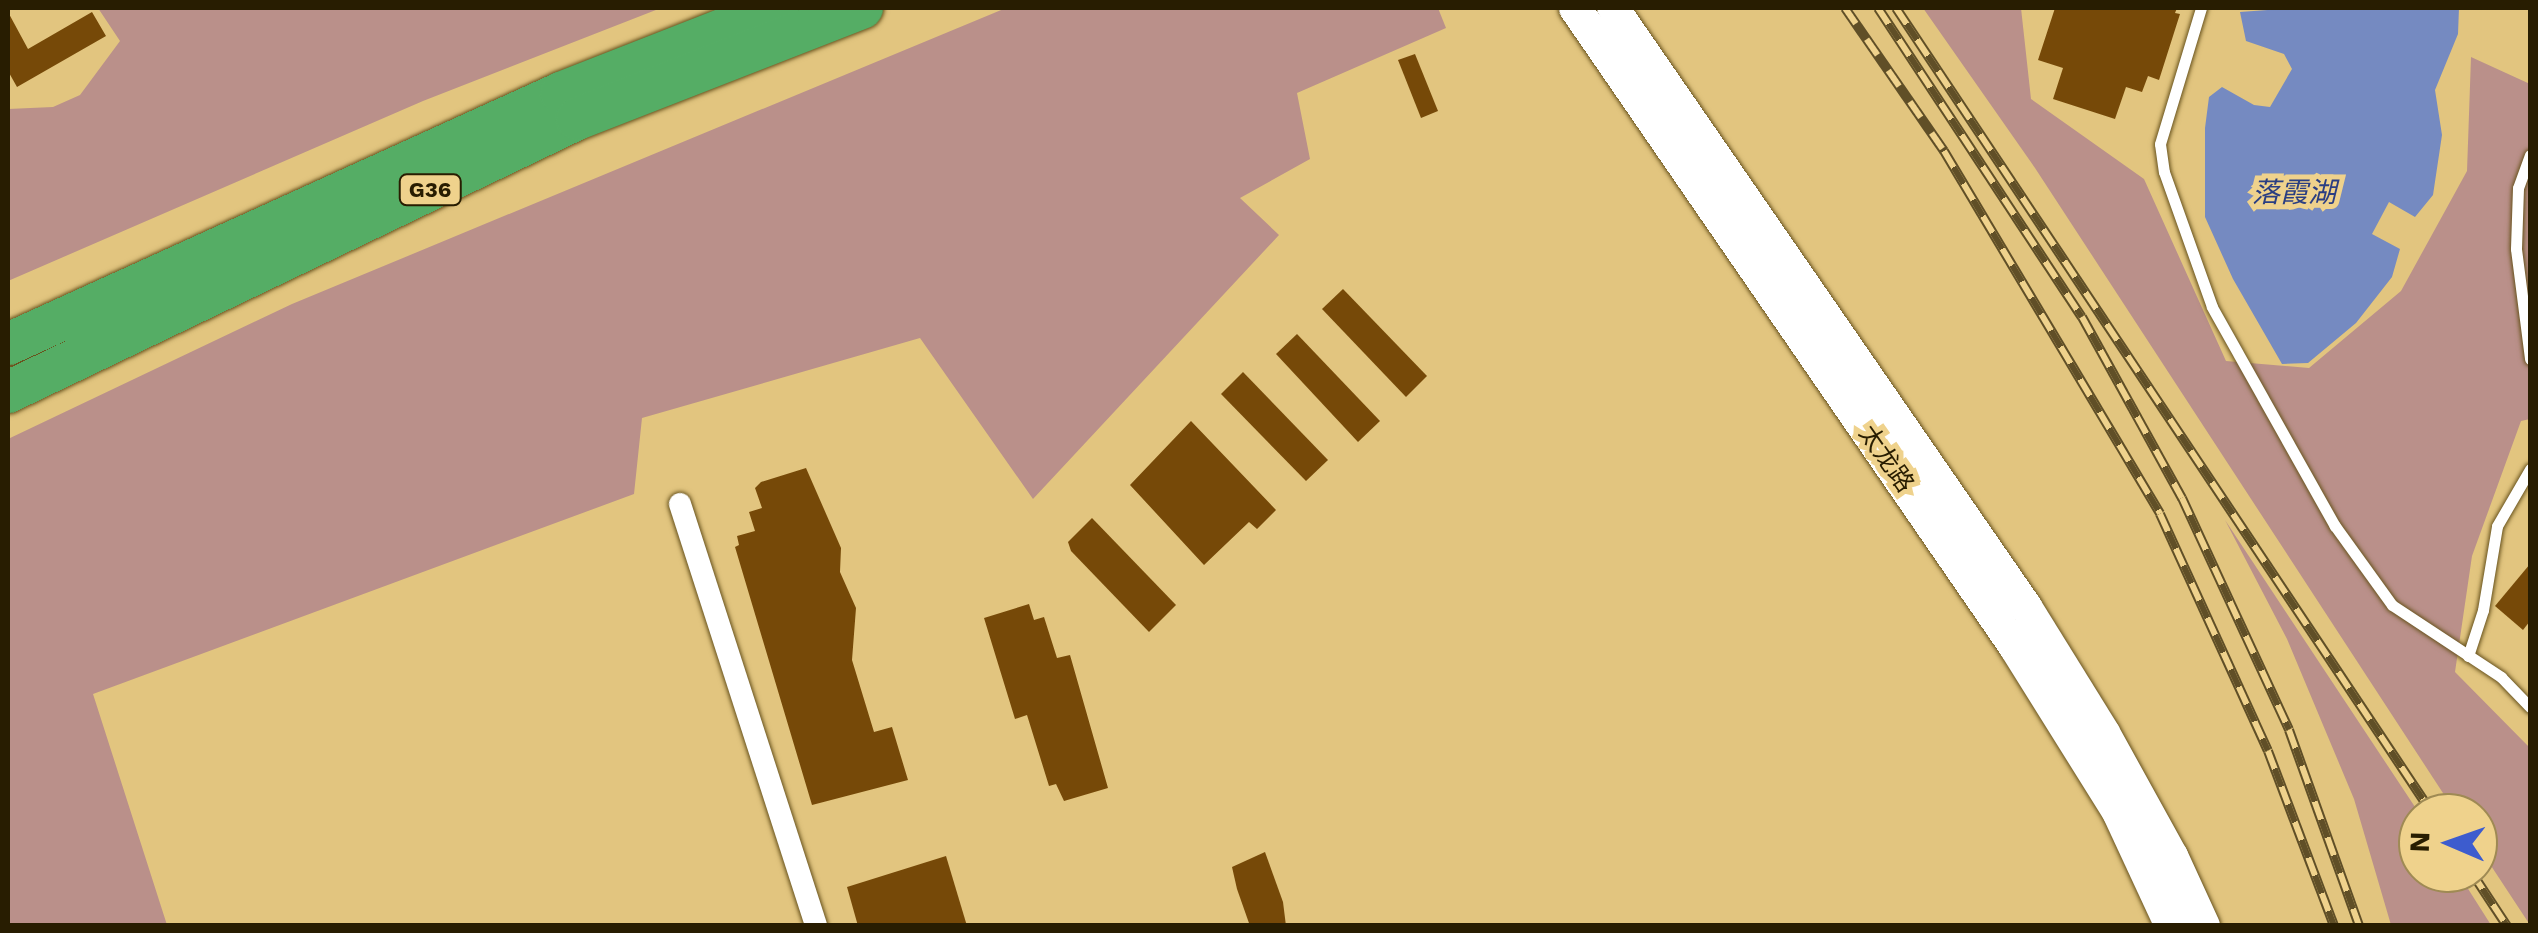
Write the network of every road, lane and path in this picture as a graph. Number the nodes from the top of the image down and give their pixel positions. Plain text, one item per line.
1 (778, 8) edge
2 (862, 8) edge
3 (1575, 8) edge
4 (1613, 8) edge
5 (2201, 8) edge
6 (2530, 155) edge
7 (8, 344) edge
8 (2530, 359) edge
9 (8, 392) edge
10 (2530, 470) edge
11 (680, 504) dead end
12 (2468, 656) junction
13 (2530, 706) edge
14 (2162, 917) edge
15 (816, 926) edge
16 (2204, 926) edge

1 - 7 highway, G36
2 - 9 highway, G36
3 - 14 main road, 太龙路
4 - 16 main road, 太龙路
5 - 12 lane
6 - 8 lane
10 - 12 lane
11 - 15 street
12 - 13 lane

